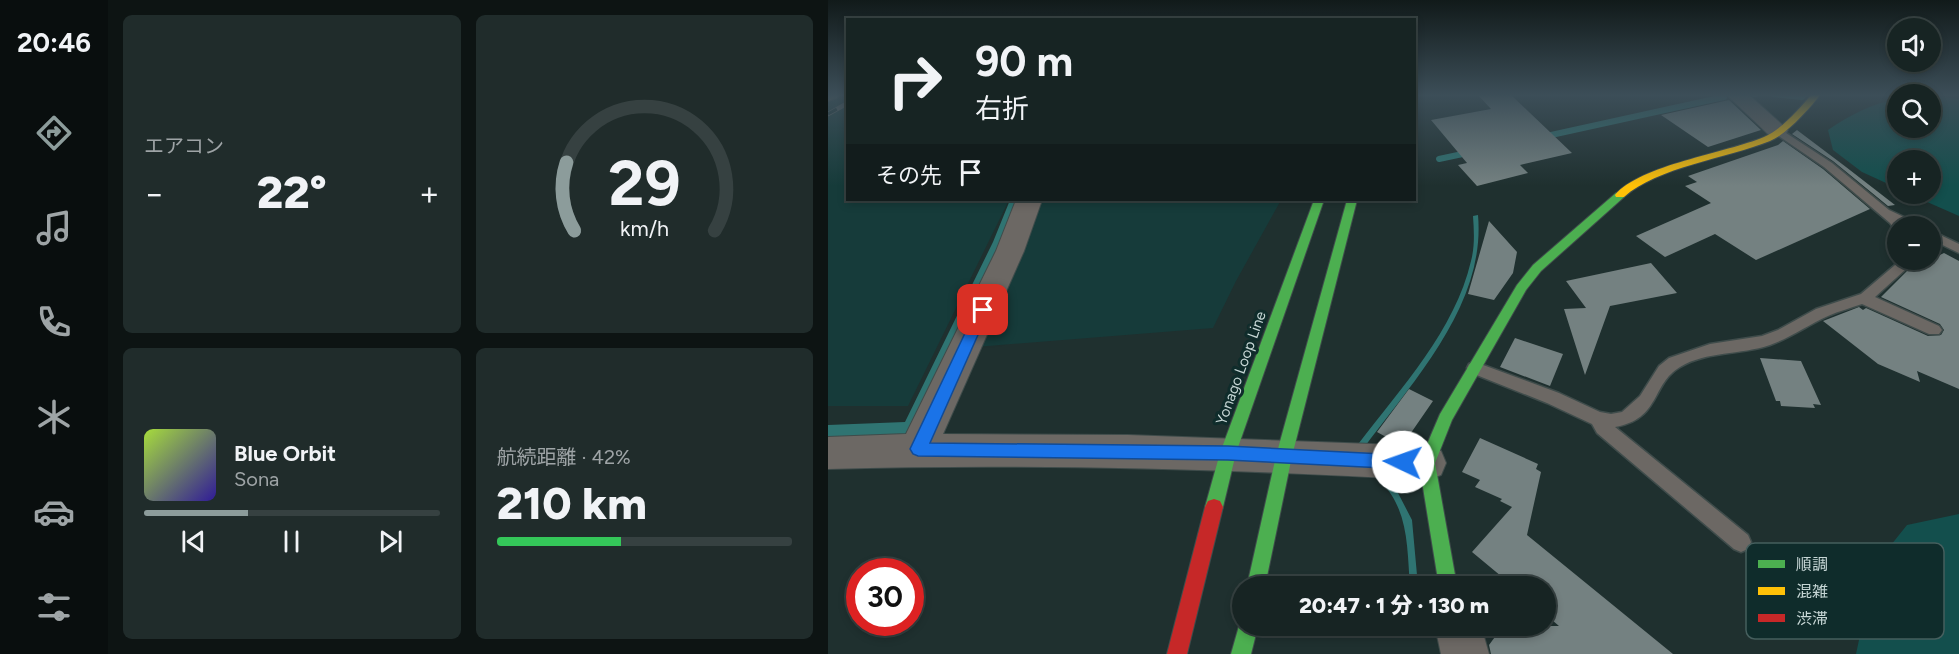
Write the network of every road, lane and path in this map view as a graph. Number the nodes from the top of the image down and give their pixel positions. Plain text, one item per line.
1 (1771, 125) edge
2 (1784, 125) edge
3 (1777, 130) junction
4 (1029, 201) edge
5 (1319, 201) edge
6 (1352, 201) edge
7 (1883, 211) junction
8 (1888, 216) edge
9 (1894, 216) edge
10 (1941, 240) edge
11 (1959, 249) edge
12 (1899, 270) edge
13 (1863, 298) junction
14 (1934, 330) dead end
15 (1475, 368) junction
16 (1598, 419) junction
17 (918, 449) junction
18 (828, 453) edge
19 (1228, 453) junction
20 (1284, 456) junction
21 (1427, 464) junction
22 (1741, 542) dead end
23 (1258, 576) edge
24 (1446, 576) edge
25 (1246, 636) edge
26 (1460, 636) edge
27 (1177, 654) edge
28 (1242, 654) edge
29 (1465, 654) edge

1 - 3 street
2 - 3 street
3 - 7 lane
3 - 15 street
4 - 17 street
5 - 19 street, Yonago Loop Line
6 - 20 street
7 - 8 lane
7 - 9 lane
10 - 11 lane
12 - 13 lane
13 - 14 lane
13 - 16 lane
15 - 16 lane
15 - 21 street
16 - 22 lane
17 - 18 street
17 - 19 street
19 - 20 street
19 - 27 street, Yonago Loop Line
20 - 21 street
20 - 23 street
21 - 24 street
25 - 28 street
26 - 29 street

